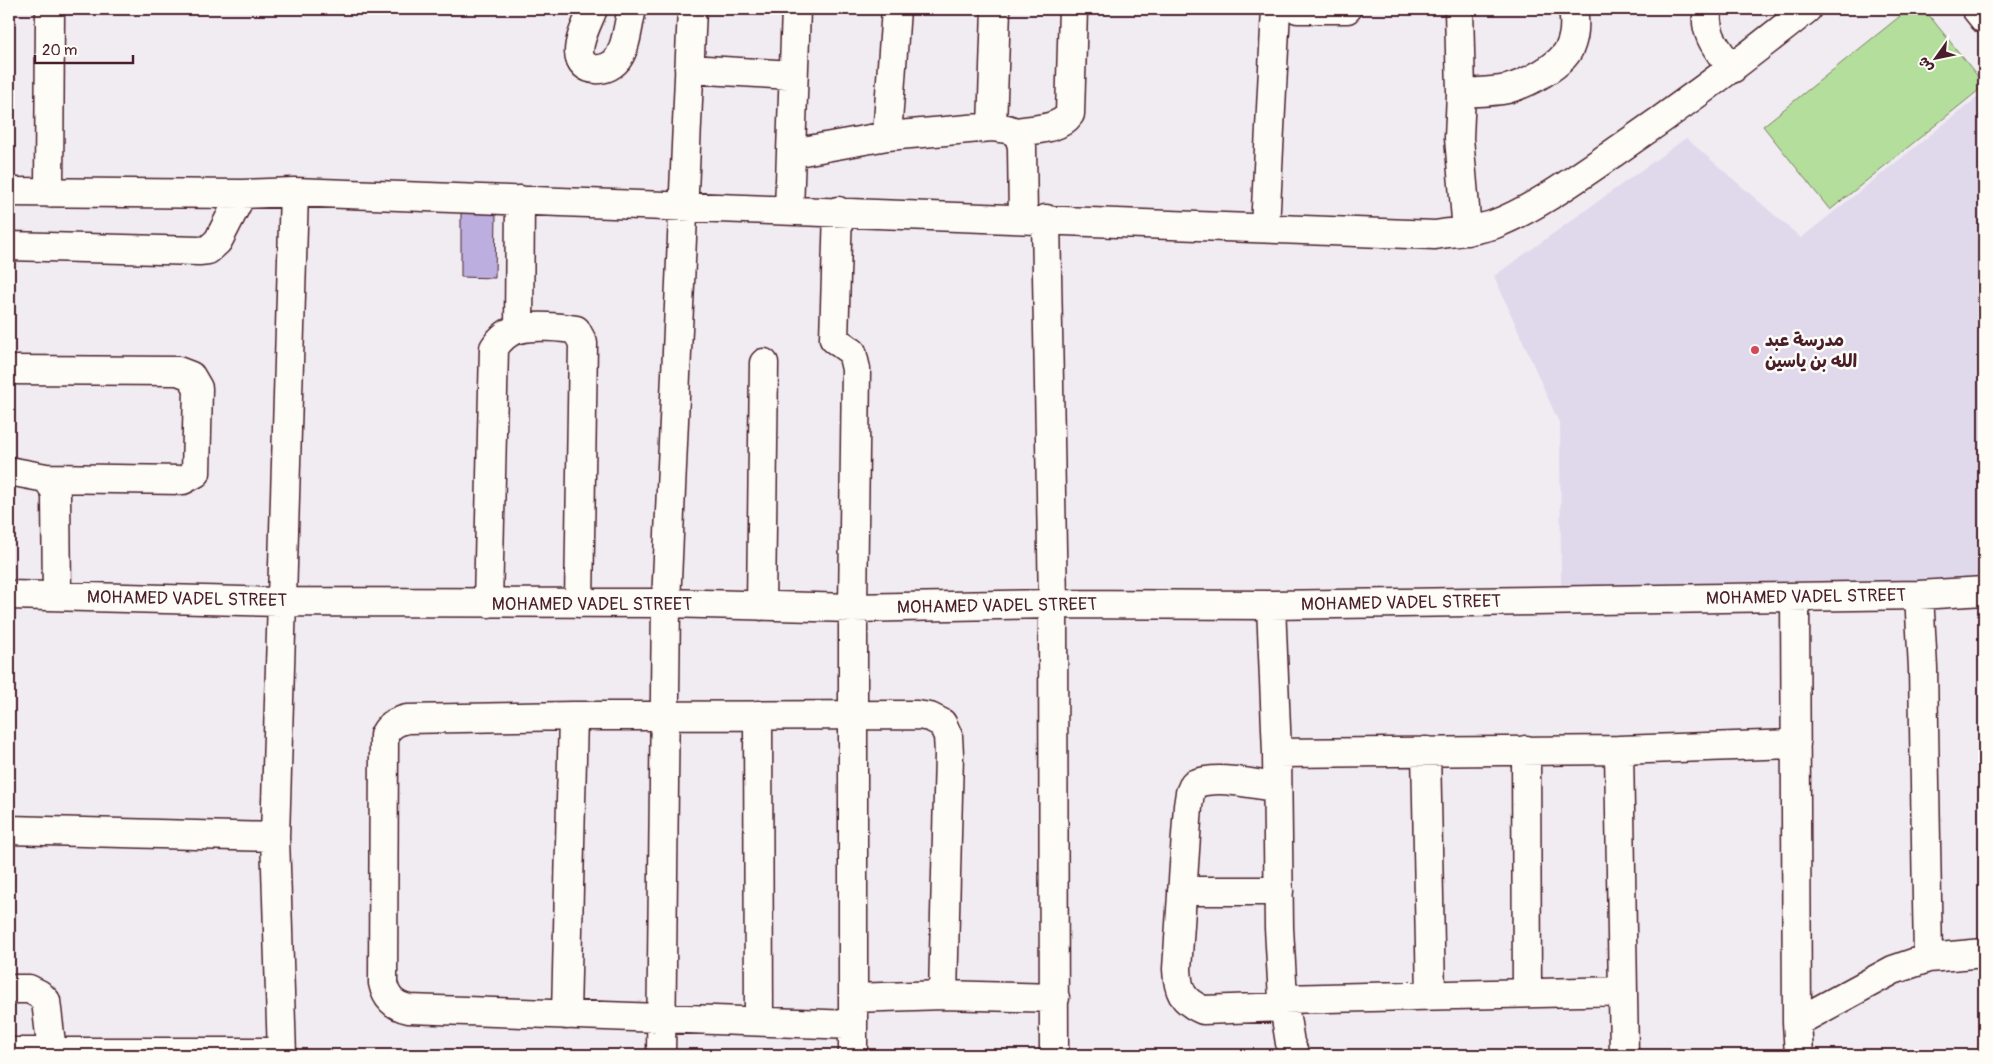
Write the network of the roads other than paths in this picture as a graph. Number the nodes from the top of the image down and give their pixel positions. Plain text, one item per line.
1 (50, 9) edge
2 (593, 9) edge
3 (632, 9) edge
4 (692, 9) edge
5 (796, 9) edge
6 (896, 9) edge
7 (996, 9) edge
8 (1073, 9) edge
9 (1276, 9) edge
10 (1298, 9) edge
11 (1347, 9) edge
12 (1459, 9) edge
13 (1573, 9) edge
14 (1708, 9) edge
15 (1807, 9) edge
16 (1976, 9) edge
17 (1984, 19) edge
18 (689, 69) junction
19 (1732, 70) junction
20 (794, 75) junction
21 (1461, 93) junction
22 (1004, 130) junction
23 (887, 136) junction
24 (792, 153) junction
25 (9, 192) edge
26 (294, 192) junction
27 (48, 193) junction
28 (242, 194) junction
29 (520, 200) junction
30 (684, 206) junction
31 (789, 210) junction
32 (838, 212) junction
33 (1035, 219) junction
34 (1264, 228) junction
35 (1467, 231) junction
36 (9, 246) edge
37 (519, 328) junction
38 (764, 363) dead end
39 (9, 370) edge
40 (9, 471) edge
41 (46, 478) junction
42 (1984, 591) edge
43 (9, 595) edge
44 (1920, 595) junction
45 (56, 596) junction
46 (1795, 596) junction
47 (282, 602) junction
48 (488, 603) junction
49 (579, 603) junction
50 (666, 603) junction
51 (1053, 604) junction
52 (1271, 605) junction
53 (761, 606) junction
54 (853, 608) junction
55 (853, 714) junction
56 (664, 715) junction
57 (758, 715) junction
58 (573, 716) junction
59 (1796, 744) junction
60 (1526, 750) junction
61 (1618, 750) junction
62 (1426, 751) junction
63 (1277, 753) junction
64 (1276, 787) junction
65 (9, 830) edge
66 (275, 837) junction
67 (1182, 891) junction
68 (1279, 891) junction
69 (1984, 953) edge
70 (1928, 958) junction
71 (9, 989) edge
72 (1622, 991) junction
73 (1527, 993) junction
74 (943, 995) junction
75 (1431, 995) junction
76 (853, 998) junction
77 (1054, 998) junction
78 (1284, 1003) junction
79 (566, 1015) junction
80 (661, 1017) junction
81 (759, 1021) junction
82 (1797, 1022) junction
83 (854, 1025) junction
84 (9, 1052) edge
85 (52, 1052) junction
86 (282, 1054) edge
87 (661, 1055) edge
88 (853, 1055) edge
89 (1054, 1055) edge
90 (1295, 1055) edge
91 (1624, 1055) edge
92 (1799, 1055) edge

1 - 27 street
2 - 3 street
4 - 18 street
5 - 20 street
6 - 23 street
7 - 22 street
8 - 22 street
9 - 34 street
10 - 11 street
12 - 21 street
13 - 21 street
14 - 19 street
15 - 19 street
16 - 17 street
18 - 20 street
18 - 30 street
19 - 35 street
20 - 24 street
21 - 35 street
22 - 23 street
22 - 33 street
23 - 24 street
24 - 31 street
25 - 27 street
26 - 28 street
26 - 29 street
26 - 47 street
27 - 28 street
28 - 36 street
29 - 30 street
29 - 37 street
30 - 31 street
30 - 50 street
31 - 32 street
32 - 33 street
32 - 54 street
33 - 34 street
33 - 51 street
34 - 35 street
37 - 48 street
37 - 49 street
38 - 53 street
39 - 41 street
40 - 41 street
41 - 45 street
42 - 44 street, MOHAMED VADEL STREET
43 - 45 street, MOHAMED VADEL STREET
44 - 46 street, MOHAMED VADEL STREET
44 - 70 street
45 - 47 street, MOHAMED VADEL STREET
46 - 52 street, MOHAMED VADEL STREET
46 - 59 street
47 - 48 street, MOHAMED VADEL STREET
47 - 66 street
48 - 49 street, MOHAMED VADEL STREET
49 - 50 street, MOHAMED VADEL STREET
50 - 53 street, MOHAMED VADEL STREET
50 - 56 street
51 - 52 street, MOHAMED VADEL STREET
51 - 54 street, MOHAMED VADEL STREET
51 - 77 street
52 - 63 street
53 - 54 street, MOHAMED VADEL STREET
54 - 55 street
55 - 57 street
55 - 74 street
55 - 76 street
56 - 57 street
56 - 58 street
56 - 80 street
57 - 81 street
58 - 79 street
58 - 79 street
59 - 61 street
59 - 82 street
60 - 61 street
60 - 62 street
60 - 73 street
61 - 72 street
62 - 63 street
62 - 75 street
63 - 64 street
64 - 67 street
64 - 68 street
65 - 66 street
66 - 86 street
67 - 68 street
67 - 78 street
68 - 78 street
69 - 70 street
70 - 82 street
71 - 85 street
72 - 73 street
72 - 91 street
73 - 75 street
74 - 76 street
74 - 77 street
75 - 78 street
76 - 83 street
77 - 89 street
78 - 90 street
79 - 80 street
80 - 81 street
80 - 87 street
81 - 83 street
82 - 92 street
83 - 88 street
84 - 85 street
85 - 86 street

